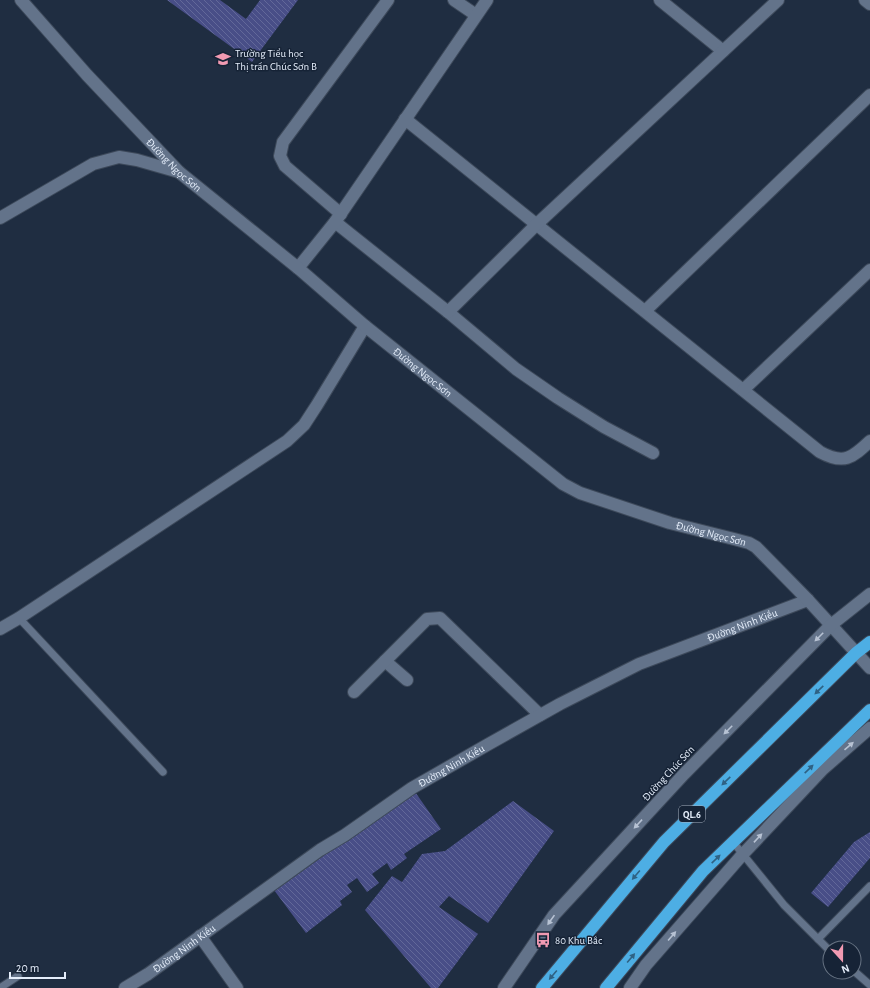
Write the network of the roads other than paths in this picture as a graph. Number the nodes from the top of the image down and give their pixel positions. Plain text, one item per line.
1 (21, 0) edge
2 (388, 0) edge
3 (454, 0) edge
4 (487, 0) edge
5 (660, 0) edge
6 (778, 0) edge
7 (865, 0) edge
8 (870, 4) edge
9 (476, 15) junction
10 (723, 51) junction
11 (870, 95) edge
12 (405, 120) junction
13 (179, 172) junction
14 (0, 218) edge
15 (338, 218) junction
16 (537, 224) junction
17 (298, 268) junction
18 (870, 270) edge
19 (644, 311) junction
20 (448, 312) junction
21 (365, 326) junction
22 (742, 390) junction
23 (870, 441) edge
24 (870, 446) edge
25 (653, 453) dead end
26 (856, 454) junction
27 (870, 594) edge
28 (808, 600) junction
29 (19, 618) junction
30 (831, 625) junction
31 (0, 629) edge
32 (870, 642) edge
33 (856, 653) junction
34 (385, 661) junction
35 (870, 668) edge
36 (407, 680) dead end
37 (354, 692) dead end
38 (870, 710) edge
39 (540, 715) junction
40 (870, 728) edge
41 (163, 772) dead end
42 (733, 842) junction
43 (743, 854) junction
44 (870, 886) edge
45 (200, 936) junction
46 (818, 938) junction
47 (822, 942) edge
48 (18, 976) dead end
49 (862, 978) edge
50 (870, 985) edge
51 (0, 988) edge
52 (125, 988) edge
53 (236, 988) edge
54 (504, 988) edge
55 (542, 988) edge
56 (606, 988) edge
57 (630, 988) edge

1 - 13 street, Đường Ngọc Sơn
2 - 15 street
3 - 9 street
4 - 9 street
5 - 10 street
6 - 10 street
7 - 8 street
9 - 12 street
10 - 16 street
11 - 19 street
12 - 15 street
12 - 16 street
13 - 14 street
13 - 17 street, Đường Ngọc Sơn
15 - 17 street
15 - 20 street
16 - 19 street
16 - 20 street
17 - 21 street, Đường Ngọc Sơn
18 - 22 street
19 - 22 street
20 - 25 street
21 - 28 street, Đường Ngọc Sơn
21 - 29 street
22 - 26 street
23 - 26 street
24 - 26 street
27 - 30 street, Đường Chúc Sơn
28 - 30 street, Đường Ngọc Sơn
28 - 39 street, Đường Ninh Kiều
29 - 31 street
29 - 41 lane
30 - 33 street, Đường Ngọc Sơn
30 -> 54 street, Đường Chúc Sơn
32 - 33 highway, QL.6
33 - 35 street, Đường Ngọc Sơn
33 -> 55 highway, QL.6
34 - 36 street
34 - 37 street
34 - 39 street
42 -> 38 highway
39 - 45 street, Đường Ninh Kiều
43 -> 40 street
42 - 43 lane
56 -> 42 highway
43 - 46 lane
57 -> 43 street
44 - 46 lane
45 - 52 street, Đường Ninh Kiều
45 - 53 street
46 - 47 lane
48 - 51 lane
49 - 50 lane

